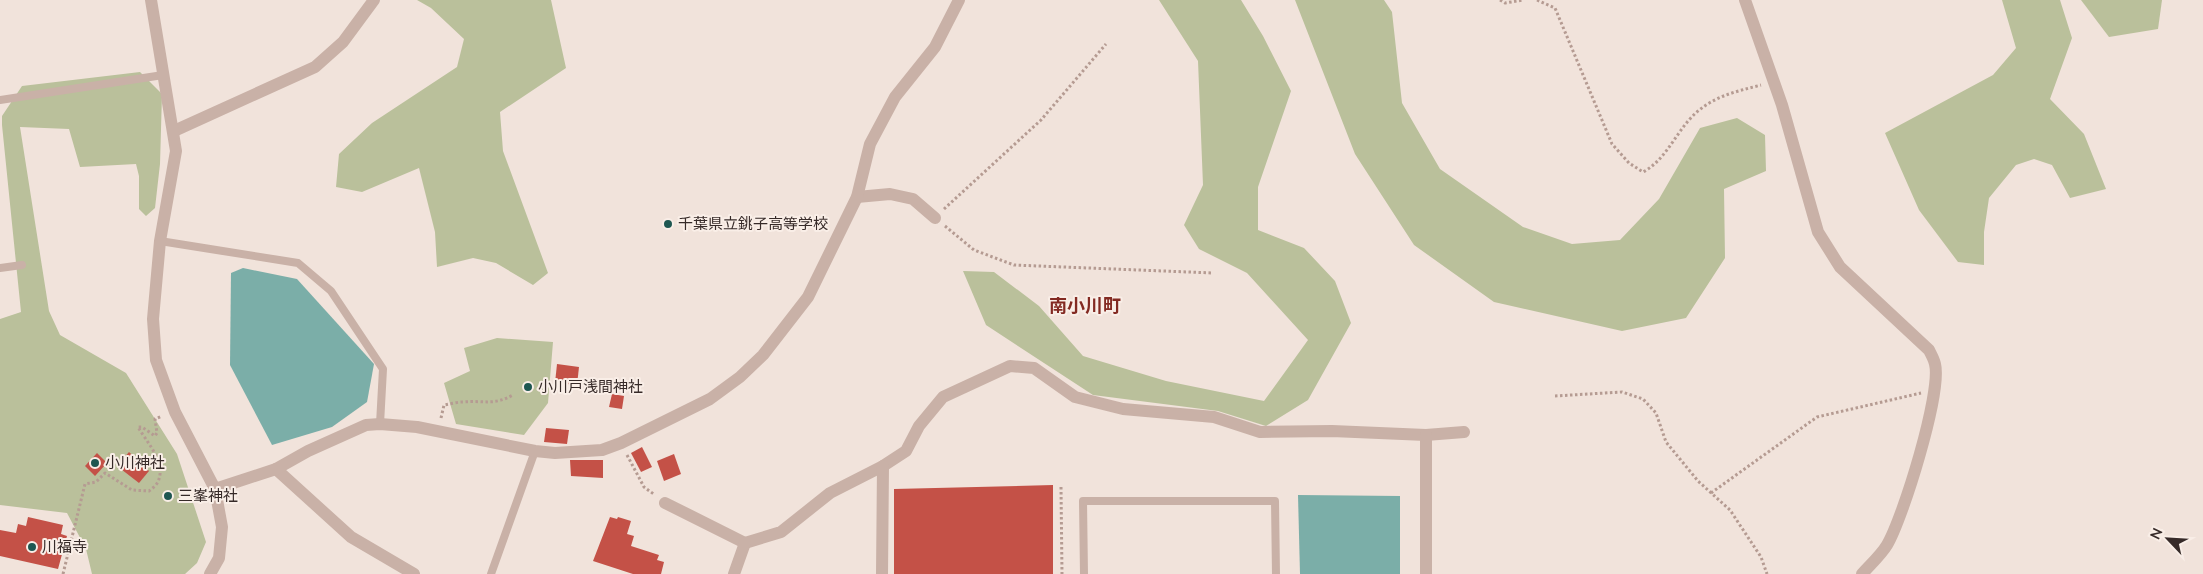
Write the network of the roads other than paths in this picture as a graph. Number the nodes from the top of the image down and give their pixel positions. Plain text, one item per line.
1 (151, 0) edge
2 (374, 0) edge
3 (959, 0) edge
4 (1745, 0) edge
5 (163, 75) junction
6 (0, 100) edge
7 (174, 131) junction
8 (856, 197) junction
9 (935, 218) road end
10 (160, 241) junction
11 (22, 265) dead end
12 (0, 268) edge
13 (380, 424) junction
14 (1464, 432) dead end
15 (1426, 435) junction
16 (535, 451) junction
17 (883, 466) junction
18 (276, 470) junction
19 (215, 489) junction
20 (665, 503) road end
21 (745, 543) junction
22 (210, 574) edge
23 (414, 574) edge
24 (491, 574) edge
25 (734, 574) edge
26 (882, 574) edge
27 (1084, 574) edge
28 (1276, 574) edge
29 (1426, 574) edge
30 (1862, 574) edge

1 - 5 street
2 - 7 street
3 - 8 street
4 - 30 street
5 - 6 lane
5 - 7 street
7 - 10 street
8 - 9 street
8 - 16 street
10 - 13 lane
10 - 19 street
11 - 12 lane
13 - 16 street
13 - 18 street
14 - 15 street
15 - 17 street
15 - 29 street
16 - 24 lane
17 - 21 street
17 - 26 street
18 - 19 street
18 - 23 street
19 - 22 street
20 - 21 street
21 - 25 street
27 - 28 lane

